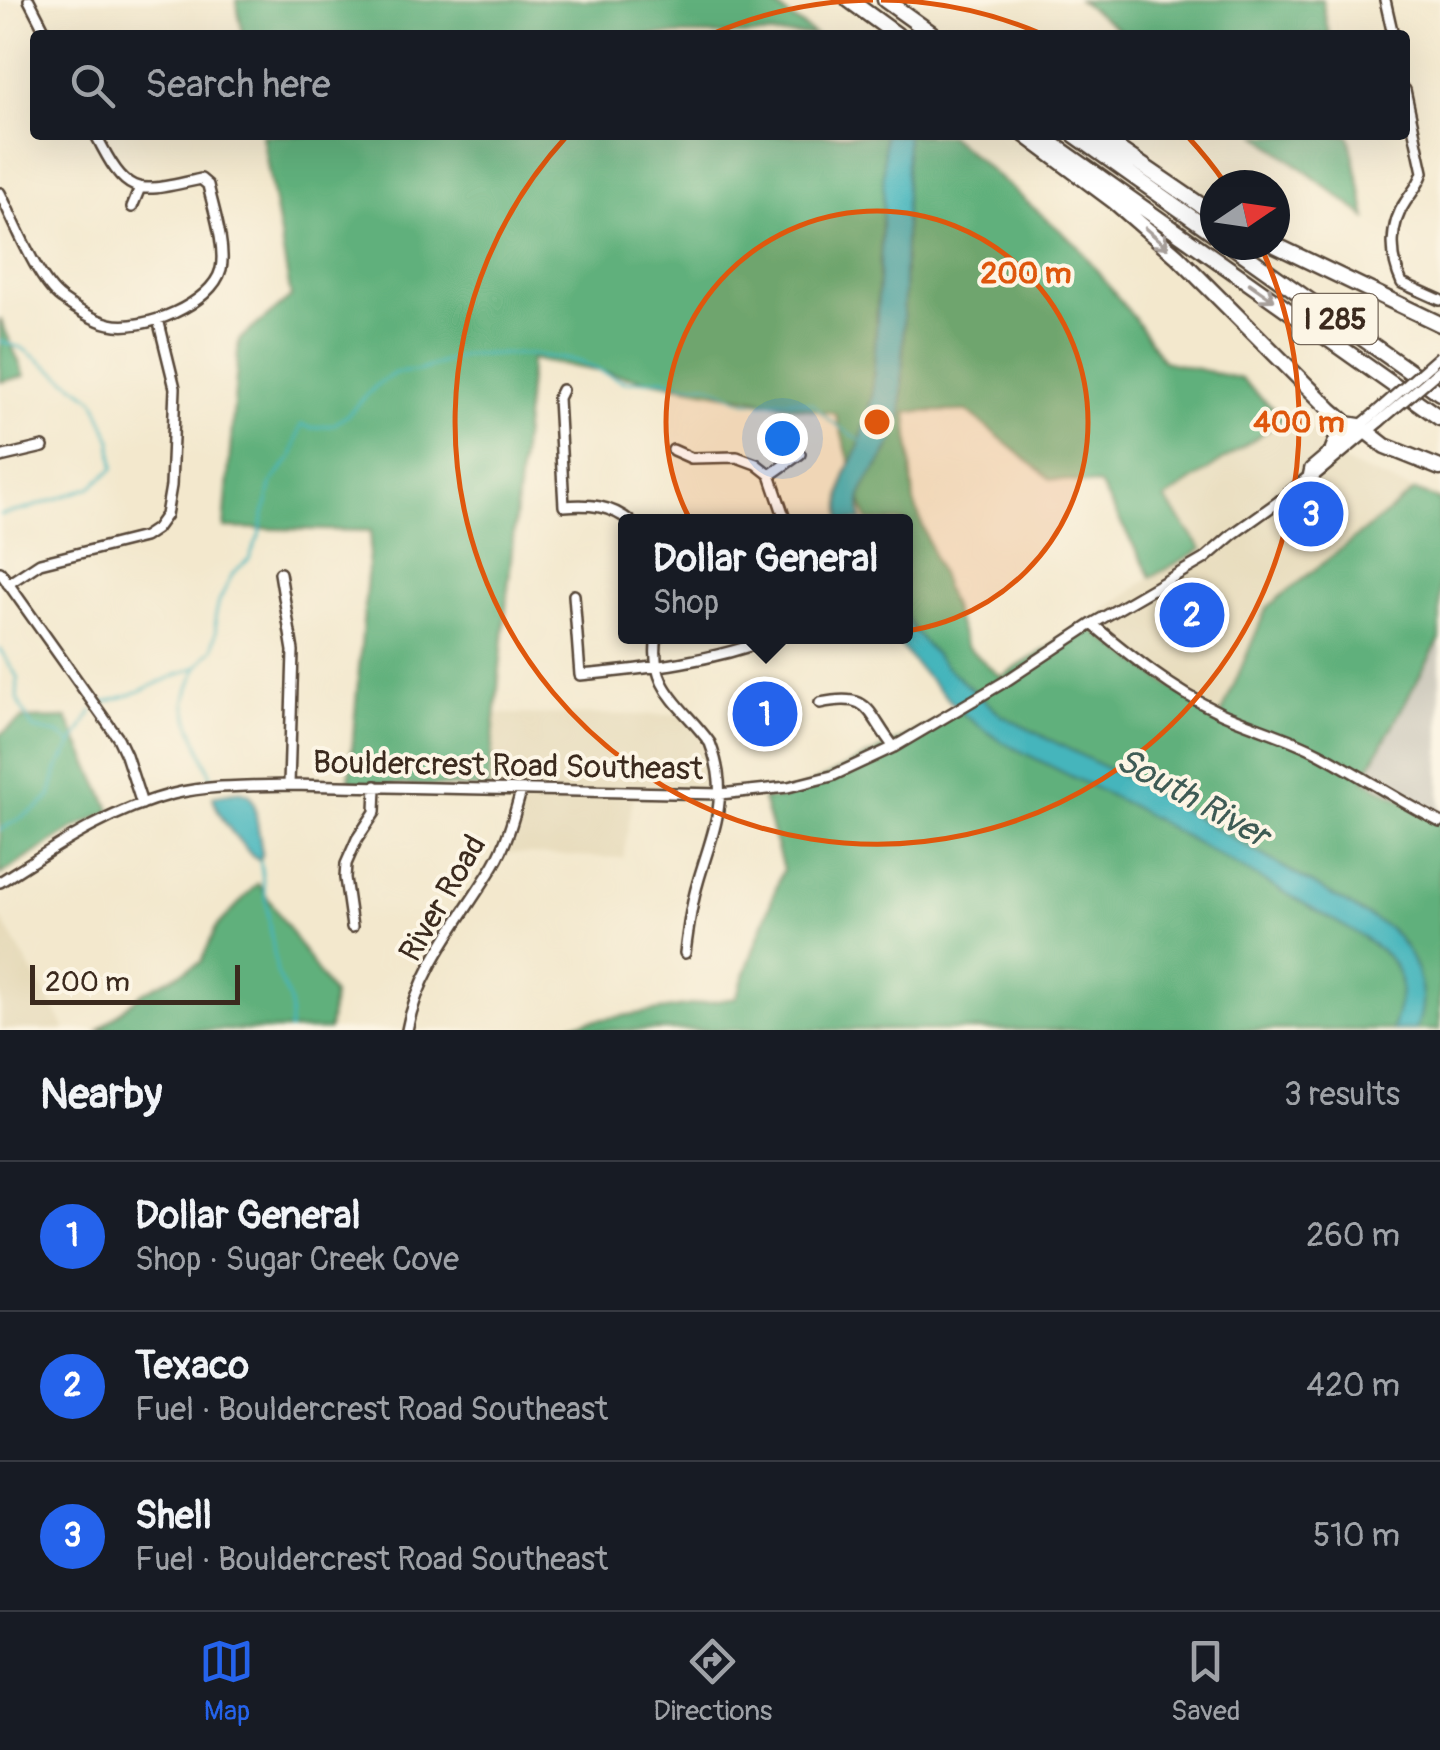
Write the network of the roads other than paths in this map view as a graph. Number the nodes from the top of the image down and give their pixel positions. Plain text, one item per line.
1 (30, 0) edge
2 (848, 0) edge
3 (885, 0) edge
4 (1386, 0) edge
5 (45, 30) edge
6 (891, 30) edge
7 (927, 30) edge
8 (1392, 30) edge
9 (1410, 114) edge
10 (98, 140) edge
11 (1032, 140) edge
12 (1047, 140) edge
13 (1082, 140) edge
14 (1105, 140) edge
15 (139, 190) junction
16 (0, 193) edge
17 (1200, 204) edge
18 (132, 206) dead end
19 (1200, 223) edge
20 (1290, 252) edge
21 (1252, 260) edge
22 (1440, 300) edge
23 (158, 319) junction
24 (1440, 324) edge
25 (1440, 356) edge
26 (1440, 370) edge
27 (562, 390) dead end
28 (1440, 393) edge
29 (1331, 410) junction
30 (1377, 417) junction
31 (1440, 418) edge
32 (1363, 429) junction
33 (42, 447) dead end
34 (673, 450) dead end
35 (1333, 450) junction
36 (800, 454) dead end
37 (0, 457) edge
38 (1440, 468) edge
39 (770, 475) junction
40 (1308, 476) junction
41 (619, 514) edge
42 (783, 514) edge
43 (0, 572) edge
44 (280, 573) dead end
45 (8, 584) junction
46 (574, 596) dead end
47 (1092, 624) junction
48 (656, 644) edge
49 (756, 644) edge
50 (656, 668) junction
51 (820, 704) dead end
52 (894, 747) junction
53 (289, 785) junction
54 (376, 786) junction
55 (521, 792) junction
56 (720, 794) junction
57 (142, 804) junction
58 (1440, 822) edge
59 (0, 882) edge
60 (352, 928) dead end
61 (684, 953) dead end
62 (406, 1030) edge

1 - 5 street
2 - 6 highway
3 - 7 highway
4 - 8 street
9 - 22 street
10 - 15 street
11 -> 29 highway
12 -> 31 highway, I 285
13 - 19 highway
14 - 17 highway
15 - 18 street
15 - 23 street
16 - 23 street
20 - 24 highway
21 - 28 highway, I 285
23 - 45 street
25 - 30 street, Bouldercrest Road Southeast, bridge
26 - 30 street, Bouldercrest Road Southeast, bridge
27 - 41 street
29 - 32 highway
29 - 35 highway
30 - 32 street, Bouldercrest Road Southeast
32 - 35 street, Bouldercrest Road Southeast
32 - 38 highway
32 - 40 street, Bouldercrest Road Southeast
33 - 37 street
34 - 39 street
35 - 40 street, Bouldercrest Road Southeast
36 - 39 street
39 - 42 street
40 - 47 street, Bouldercrest Road Southeast
43 - 45 street
44 - 53 street
45 - 57 street
46 - 50 street
47 - 52 street, Bouldercrest Road Southeast
47 - 58 street
48 - 50 street
49 - 50 street
50 - 56 street
51 - 52 street
52 - 56 street, Bouldercrest Road Southeast
53 - 54 street, Bouldercrest Road Southeast
53 - 57 street, Bouldercrest Road Southeast
54 - 55 street, Bouldercrest Road Southeast
54 - 60 street
55 - 56 street, Bouldercrest Road Southeast
55 - 62 street, River Road
56 - 61 street
57 - 59 street, Bouldercrest Road Southeast

